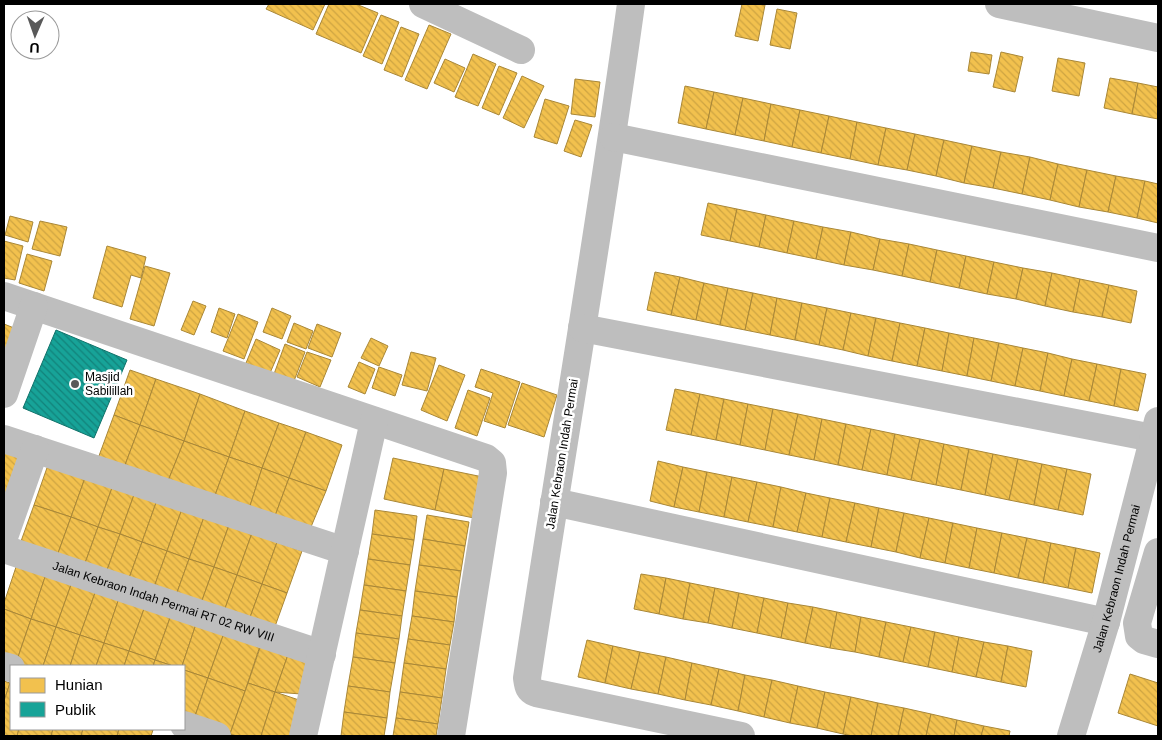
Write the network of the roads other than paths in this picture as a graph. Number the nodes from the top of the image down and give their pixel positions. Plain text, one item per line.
1 (423, 4) edge
2 (631, 4) edge
3 (999, 4) edge
4 (1158, 38) edge
5 (521, 50) dead end
6 (613, 137) junction
7 (1158, 248) edge
8 (4, 296) edge
9 (34, 306) junction
10 (582, 328) junction
11 (4, 394) edge
12 (374, 421) junction
13 (1156, 429) edge
14 (4, 439) edge
15 (35, 449) junction
16 (554, 502) junction
17 (4, 537) edge
18 (4, 549) edge
19 (345, 551) junction
20 (1158, 552) edge
21 (1106, 622) junction
22 (1158, 644) edge
23 (322, 654) junction
24 (185, 725) edge
25 (217, 736) edge
26 (304, 736) edge
27 (451, 736) edge
28 (741, 736) edge
29 (1071, 736) edge

1 - 5 street
2 - 6 street, Jalan Kebraon Indah Permai
3 - 4 street
6 - 7 street
6 - 10 street, Jalan Kebraon Indah Permai
8 - 9 street
9 - 11 street
9 - 12 street
10 - 13 street
10 - 16 street, Jalan Kebraon Indah Permai
12 - 19 street
12 - 27 street
13 - 21 street, Jalan Kebraon Indah Permai
14 - 15 street
15 - 17 street
15 - 19 street
16 - 21 street
16 - 28 street, Jalan Kebraon Indah Permai
18 - 23 street, Jalan Kebraon Indah Permai RT 02 RW VIII
19 - 23 street
20 - 22 street
21 - 29 street, Jalan Kebraon Indah Permai
23 - 26 street
24 - 25 street

